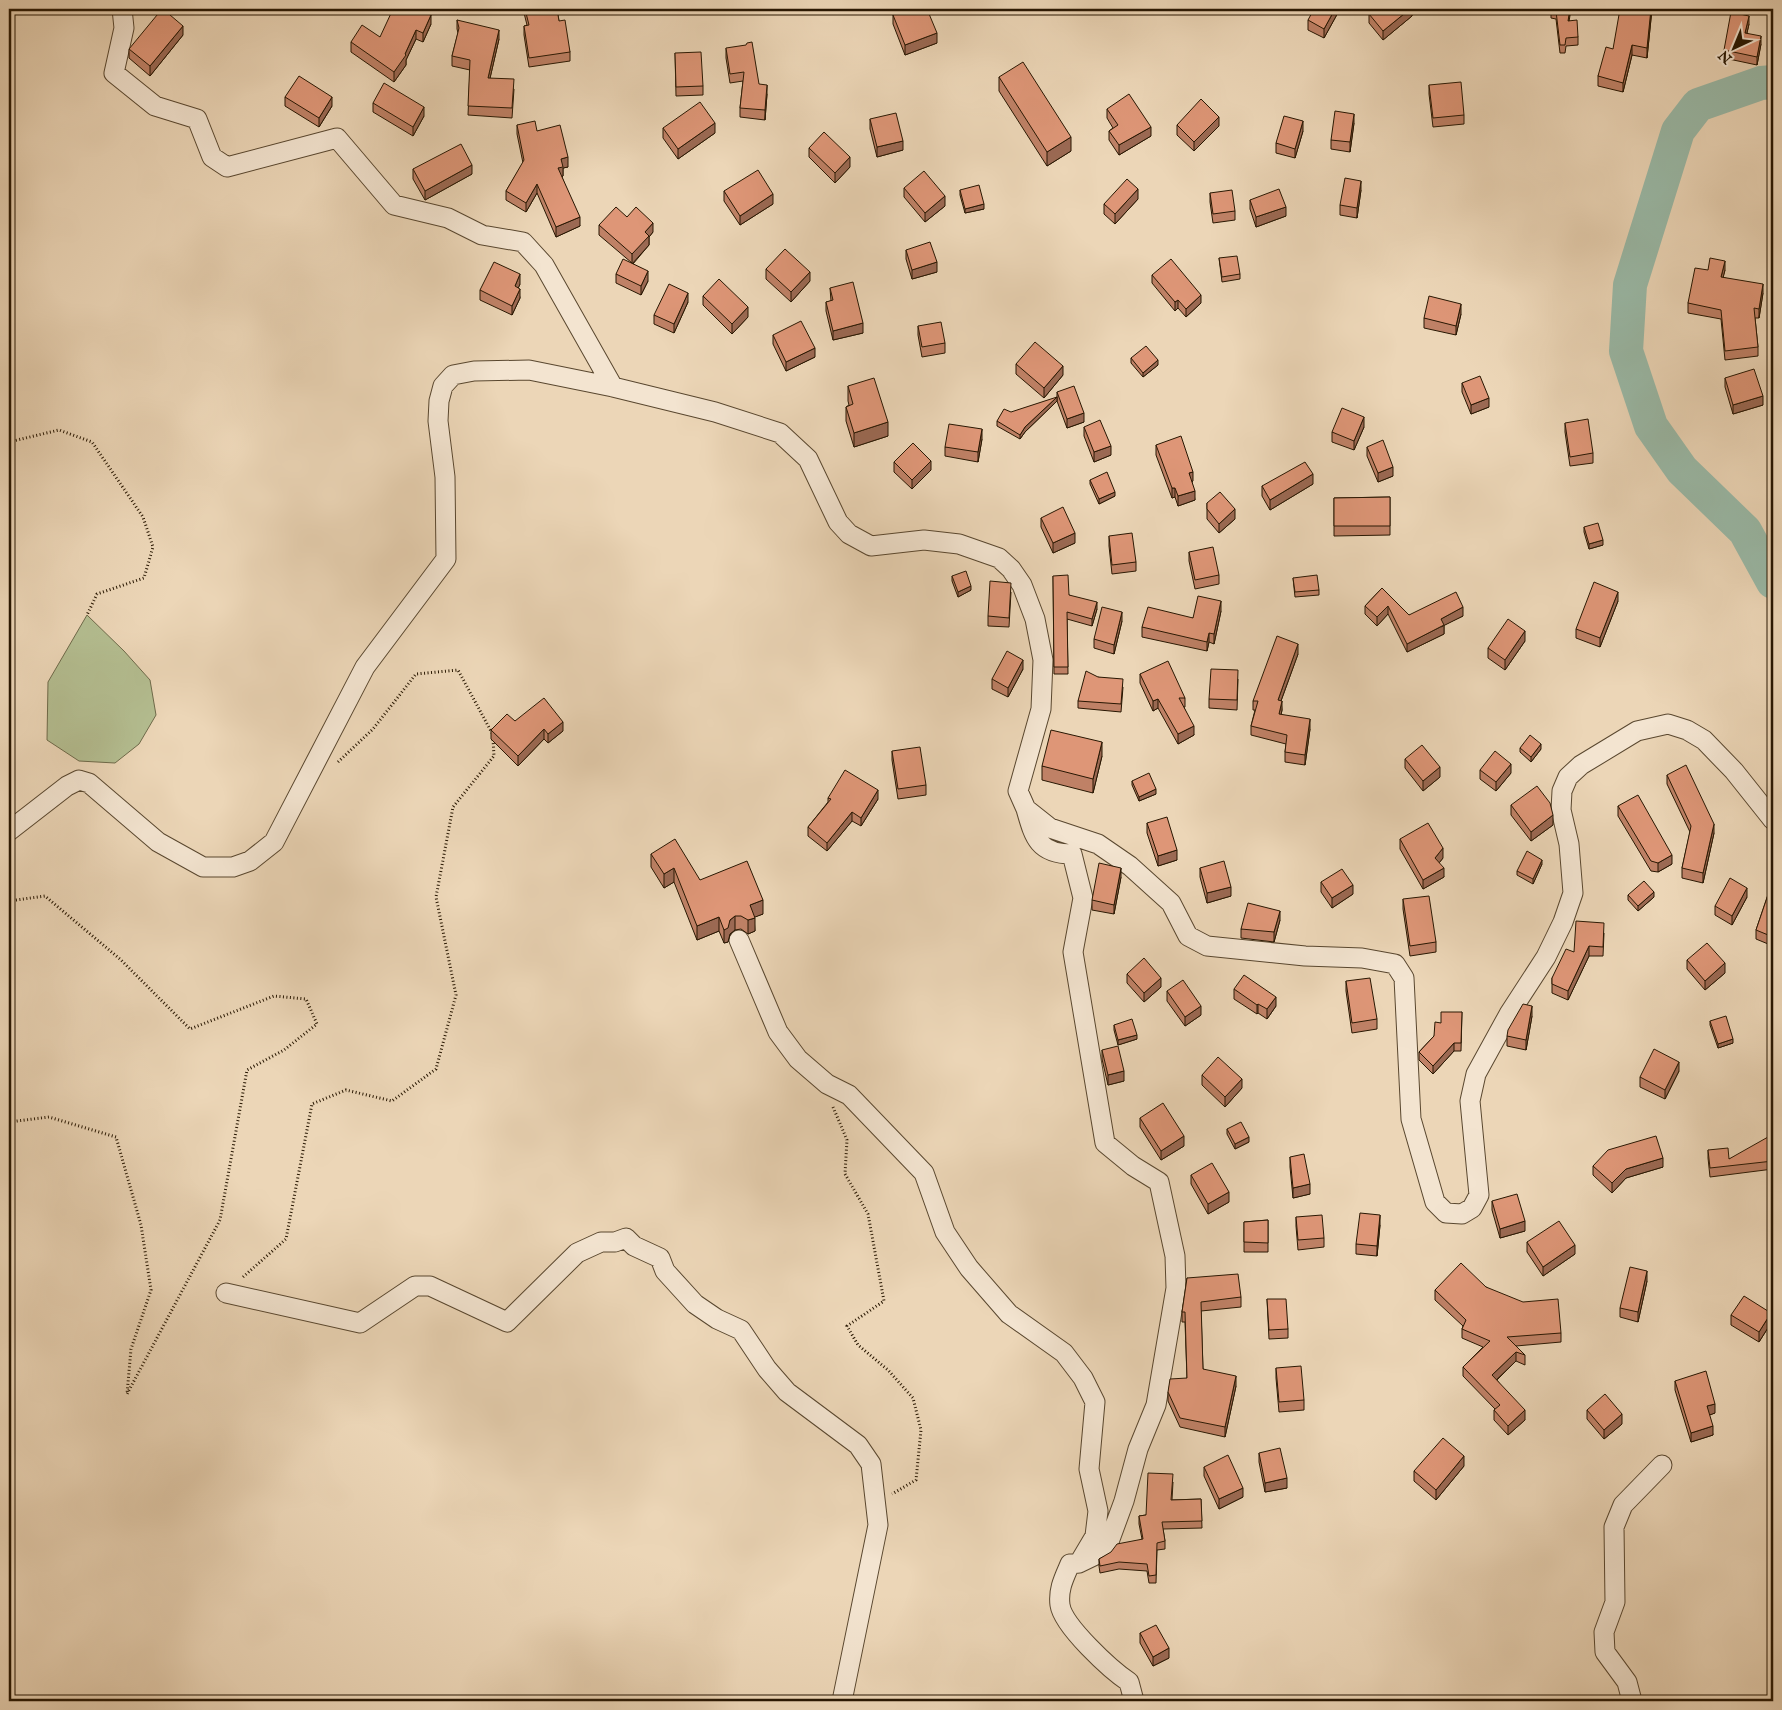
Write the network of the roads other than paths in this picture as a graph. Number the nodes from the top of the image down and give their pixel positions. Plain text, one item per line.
1 (122, 9) edge
2 (613, 387) junction
3 (1026, 809) junction
4 (1773, 820) edge
5 (9, 831) edge
6 (739, 940) dead end
7 (226, 1293) road end
8 (1662, 1465) dead end
9 (1079, 1563) junction
10 (842, 1701) edge
11 (1134, 1701) edge
12 (1632, 1701) edge

1 - 2 street
2 - 3 street
2 - 5 street
3 - 4 street
3 - 9 street
6 - 9 street
7 - 10 street
8 - 12 street
9 - 11 street

